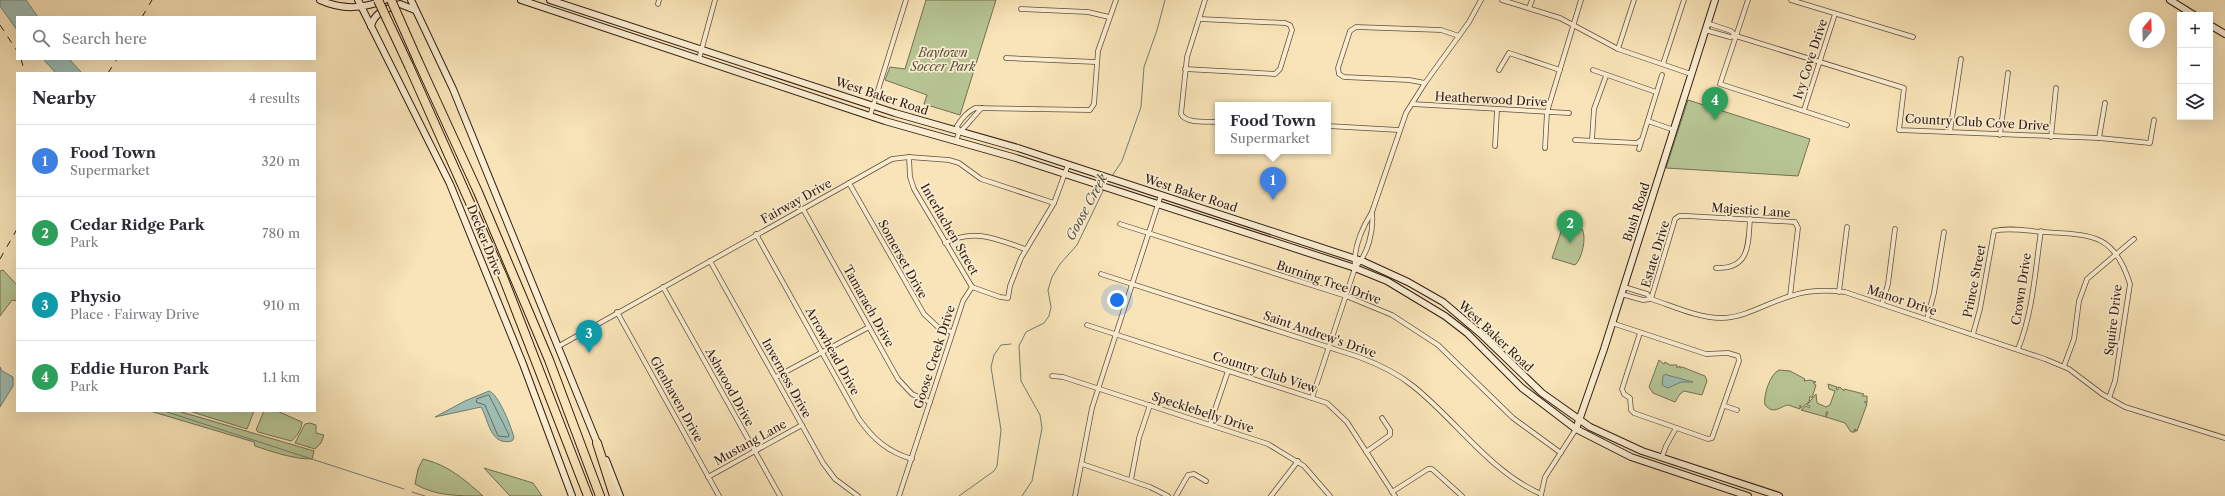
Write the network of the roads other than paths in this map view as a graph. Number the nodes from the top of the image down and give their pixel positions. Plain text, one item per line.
1 (320, 0) edge
2 (358, 0) edge
3 (378, 0) edge
4 (385, 0) edge
5 (391, 0) edge
6 (411, 0) edge
7 (521, 0) edge
8 (550, 0) edge
9 (714, 0) edge
10 (906, 0) edge
11 (1116, 0) edge
12 (1205, 0) edge
13 (1481, 0) edge
14 (1502, 0) edge
15 (1532, 0) edge
16 (1581, 0) edge
17 (1634, 0) edge
18 (1684, 0) edge
19 (1715, 0) edge
20 (1748, 0) edge
21 (1791, 0) edge
22 (2170, 0) edge
23 (361, 7) junction
24 (547, 8) junction
25 (1529, 8) junction
26 (1021, 9) dead end
27 (415, 10) junction
28 (2189, 12) edge
29 (1835, 14) junction
30 (1109, 17) junction
31 (1200, 19) junction
32 (619, 22) junction
33 (1707, 23) junction
34 (1574, 25) junction
35 (371, 26) junction
36 (2213, 27) edge
37 (616, 30) junction
38 (1705, 30) junction
39 (2225, 34) edge
40 (1458, 36) junction
41 (1736, 36) junction
42 (1913, 37) dead end
43 (1618, 49) junction
44 (702, 50) junction
45 (1006, 58) dead end
46 (699, 59) junction
47 (1961, 59) dead end
48 (1096, 62) junction
49 (1820, 62) junction
50 (1663, 64) junction
51 (1185, 69) junction
52 (1499, 70) dead end
53 (1560, 70) junction
54 (1593, 70) dead end
55 (2008, 73) dead end
56 (1691, 74) junction
57 (1662, 75) dead end
58 (1606, 76) junction
59 (791, 79) junction
60 (1425, 83) junction
61 (788, 88) junction
62 (2056, 88) dead end
63 (1656, 92) junction
64 (2105, 103) dead end
65 (1412, 104) junction
66 (873, 105) junction
67 (982, 108) junction
68 (1497, 110) junction
69 (1804, 110) junction
70 (1547, 112) junction
71 (1569, 113) dead end
72 (870, 116) junction
73 (2154, 120) dead end
74 (1648, 121) junction
75 (1215, 122) edge
76 (1847, 125) dead end
77 (1331, 126) edge
78 (1400, 130) junction
79 (1674, 130) junction
80 (959, 132) junction
81 (1950, 132) junction
82 (2000, 135) junction
83 (2051, 137) junction
84 (2099, 138) junction
85 (1575, 140) dead end
86 (1592, 140) junction
87 (1641, 140) junction
88 (956, 142) junction
89 (1495, 146) dead end
90 (1545, 148) dead end
91 (1639, 149) dead end
92 (909, 157) junction
93 (1068, 165) junction
94 (1065, 174) junction
95 (849, 183) junction
96 (1161, 195) junction
97 (1054, 203) junction
98 (1158, 205) junction
99 (803, 209) junction
100 (1372, 212) junction
101 (1679, 216) joint
102 (1750, 218) junction
103 (1120, 224) dead end
104 (1847, 227) dead end
105 (1895, 229) dead end
106 (1994, 231) joint
107 (2041, 231) junction
108 (1944, 232) dead end
109 (1149, 233) junction
110 (756, 234) junction
111 (1283, 235) junction
112 (2134, 239) dead end
113 (944, 243) junction
114 (1281, 243) junction
115 (1025, 249) junction
116 (2115, 254) junction
117 (1354, 258) junction
118 (1362, 260) junction
119 (710, 261) junction
120 (1355, 268) junction
121 (1716, 268) dead end
122 (1101, 274) dead end
123 (1133, 284) junction
124 (663, 287) junction
125 (972, 287) junction
126 (1624, 287) junction
127 (1839, 292) junction
128 (1621, 294) junction
129 (1346, 296) junction
130 (1790, 296) junction
131 (1651, 299) junction
132 (1443, 302) junction
133 (1882, 304) junction
134 (1436, 310) junction
135 (617, 312) junction
136 (1927, 319) junction
137 (1612, 323) junction
138 (1087, 325) dead end
139 (869, 327) junction
140 (952, 332) junction
141 (1640, 333) junction
142 (1973, 334) junction
143 (1116, 335) junction
144 (559, 346) junction
145 (1329, 347) junction
146 (2018, 349) junction
147 (822, 352) junction
148 (1507, 360) junction
149 (2064, 366) junction
150 (1500, 367) junction
151 (1228, 371) junction
152 (1052, 376) dead end
153 (776, 377) junction
154 (1099, 388) junction
155 (1312, 398) junction
156 (2109, 398) junction
157 (930, 402) junction
158 (1150, 405) junction
159 (1725, 406) junction
160 (1737, 410) dead end
161 (1382, 418) dead end
162 (1580, 420) junction
163 (1210, 424) junction
164 (802, 426) junction
165 (1676, 428) junction
166 (1576, 429) junction
167 (2225, 438) edge
168 (597, 443) junction
169 (754, 452) junction
170 (1366, 452) junction
171 (1561, 453) junction
172 (1662, 457) junction
173 (912, 459) junction
174 (1298, 462) junction
175 (1082, 464) junction
176 (1658, 466) junction
177 (708, 477) junction
178 (1131, 480) junction
179 (1206, 481) dead end
180 (1748, 486) junction
181 (1393, 494) edge
182 (1541, 495) edge
183 (1747, 495) edge
184 (572, 496) edge
185 (588, 496) edge
186 (600, 496) edge
187 (614, 496) edge
188 (620, 496) edge
189 (719, 496) edge
190 (780, 496) edge
191 (858, 496) edge
192 (899, 496) edge
193 (1074, 496) edge
194 (1168, 496) edge
195 (1176, 496) edge
196 (1271, 496) edge
197 (1330, 496) edge
198 (1462, 496) edge
199 (1779, 496) edge

1 - 23 main road
2 - 23 main road, Decker Drive
3 - 185 highway, Decker Drive, bridge
4 - 23 main road
5 - 186 highway, Decker Drive, bridge
6 - 27 main road
7 - 24 main road, West Baker Road
8 - 24 street
8 - 32 main road, West Baker Road
9 - 44 street
10 - 66 street
11 - 30 street
12 - 31 street
13 - 40 street
14 - 25 street
15 - 25 street
16 - 34 street
17 - 43 street
18 - 50 street
19 - 33 main road, Bush Road
20 - 41 street
21 - 29 street
22 - 28 main road
23 - 35 main road, Decker Drive
24 - 37 main road, West Baker Road
25 - 34 street
26 - 30 street
27 - 35 main road
27 - 144 main road
29 - 42 street
29 - 49 street, Ivy Cove Drive
30 - 48 street
31 - 51 street
31 - 51 street
32 - 37 main road
32 - 44 main road, West Baker Road
33 - 38 main road, Bush Road
33 - 41 street, Country Club Cove Drive
34 - 43 street
34 - 53 street
35 - 184 main road, Decker Drive
36 - 39 main road
37 - 46 main road, West Baker Road
38 - 41 street, Country Club Cove Drive
38 - 56 main road, Bush Road
40 - 60 street
40 - 60 street
41 - 49 street, Country Club Cove Drive
41 - 69 street
43 - 50 street
44 - 46 street
44 - 59 main road, West Baker Road
45 - 48 street
46 - 61 main road, West Baker Road
47 - 81 street
48 - 67 street
49 - 69 street, Ivy Cove Drive
49 - 81 street, Country Club Cove Drive
50 - 56 street
51 - 75 street
52 - 53 street
53 - 70 street
54 - 58 street
55 - 82 street
56 - 79 main road, Bush Road
57 - 63 street
58 - 63 street
58 - 86 street
59 - 61 main road
59 - 66 main road, West Baker Road
60 - 65 street
61 - 72 main road, West Baker Road
62 - 83 street
63 - 74 street
64 - 84 street
65 - 68 street, Heatherwood Drive
65 - 78 street
66 - 72 street
66 - 80 main road, West Baker Road
67 - 80 street
67 - 80 street
68 - 70 street, Heatherwood Drive
68 - 89 street
69 - 76 street
70 - 71 street, Heatherwood Drive
70 - 90 street
72 - 88 main road, West Baker Road
73 - 84 street, Country Club Cove Drive
74 - 79 street
74 - 87 street
77 - 78 street
78 - 100 street
79 - 126 main road, Bush Road
80 - 88 street
80 - 93 main road, West Baker Road
81 - 82 street, Country Club Cove Drive
82 - 83 street, Country Club Cove Drive
83 - 84 street, Country Club Cove Drive
85 - 86 street
86 - 87 street
87 - 91 street
88 - 94 main road, West Baker Road
92 - 95 street, Fairway Drive
92 - 97 street, Fairway Drive
92 - 113 street, Interlachen Street
93 - 94 street
93 - 96 main road, West Baker Road
94 - 97 street
94 - 98 main road, West Baker Road
95 - 99 street, Fairway Drive
95 - 140 street, Somerset Drive
96 - 98 street
96 - 111 main road, West Baker Road
97 - 115 street
98 - 109 street
98 - 114 main road, West Baker Road
99 - 110 street, Fairway Drive
99 - 139 street, Tamarach Drive
100 - 117 street
100 - 118 street
101 - 102 street, Majestic Lane
101 - 131 street, Estate Drive
102 - 121 street
102 - 130 street, Majestic Lane
103 - 109 street, Burning Tree Drive
104 - 127 street
105 - 133 street
106 - 107 street, Squire Drive
106 - 142 street, Prince Street
107 - 116 street, Squire Drive
107 - 146 street, Crown Drive
108 - 136 street
109 - 123 street
109 - 129 street, Burning Tree Drive
110 - 119 street, Fairway Drive
110 - 147 street, Arrowhead Drive
111 - 114 main road
111 - 117 main road, West Baker Road
112 - 116 street
113 - 115 street
113 - 125 street, Interlachen Street
114 - 120 main road, West Baker Road
115 - 125 street
116 - 149 street
116 - 156 street, Squire Drive
117 - 118 main road, West Baker Road
117 - 120 street
118 - 120 street
118 - 132 main road, West Baker Road
119 - 124 street, Fairway Drive
119 - 153 street, Inverness Drive
120 - 129 street
120 - 134 main road, West Baker Road
122 - 123 street, Saint Andrew's Drive
123 - 143 street
123 - 145 street, Saint Andrew's Drive
124 - 135 street, Fairway Drive
124 - 169 street, Ashwood Drive
125 - 140 street, Goose Creek Drive
126 - 128 main road, Bush Road
126 - 131 street, Manor Drive
127 - 130 street, Manor Drive
127 - 133 street, Manor Drive
128 - 131 street, Manor Drive
128 - 137 main road, Bush Road
129 - 145 street
129 - 171 street, Burning Tree Drive
130 - 131 street, Manor Drive
132 - 134 main road
132 - 148 main road, West Baker Road
133 - 136 street, Manor Drive
134 - 150 main road, West Baker Road
135 - 144 street, Fairway Drive
135 - 177 street, Glenhaven Drive
136 - 142 street, Manor Drive
137 - 141 street
137 - 162 main road, Bush Road
138 - 143 street, Country Club View
139 - 147 street
139 - 157 street, Tamarach Drive
140 - 157 street, Goose Creek Drive
141 - 159 street
141 - 165 street
142 - 146 street, Manor Drive
143 - 151 street, Country Club View
143 - 154 street
144 - 168 main road
145 - 155 street
145 - 182 street, Saint Andrew's Drive
146 - 149 street, Manor Drive
147 - 153 street
147 - 173 street, Arrowhead Drive
148 - 150 main road
148 - 162 main road, West Baker Road
149 - 156 street, Manor Drive
150 - 166 main road, West Baker Road
151 - 155 street, Country Club View
151 - 163 street
152 - 154 street, Specklebelly Drive
153 - 164 street, Inverness Drive
154 - 158 street, Specklebelly Drive
154 - 175 street
155 - 170 street, Country Club View
156 - 167 street, Manor Drive
157 - 173 street, Goose Creek Drive
158 - 163 street, Specklebelly Drive
158 - 178 street
159 - 160 street
159 - 165 street
161 - 170 street
162 - 166 main road, Bush Road
162 - 172 main road, West Baker Road
163 - 174 street, Specklebelly Drive
164 - 169 street, Mustang Lane
164 - 191 street, Inverness Drive
165 - 172 street
166 - 171 street
166 - 176 main road, West Baker Road
168 - 187 highway
168 - 188 main road
169 - 177 street, Mustang Lane
169 - 190 street, Ashwood Drive
170 - 181 street, Country Club View
171 - 182 street
172 - 176 main road
172 - 180 main road, West Baker Road
173 - 192 street, Goose Creek Drive
174 - 196 street
174 - 197 street, Specklebelly Drive
175 - 178 street
175 - 193 street
176 - 183 main road, West Baker Road
177 - 189 street, Glenhaven Drive
178 - 194 street
179 - 195 street
180 - 183 main road
180 - 199 main road, West Baker Road
181 - 198 street

